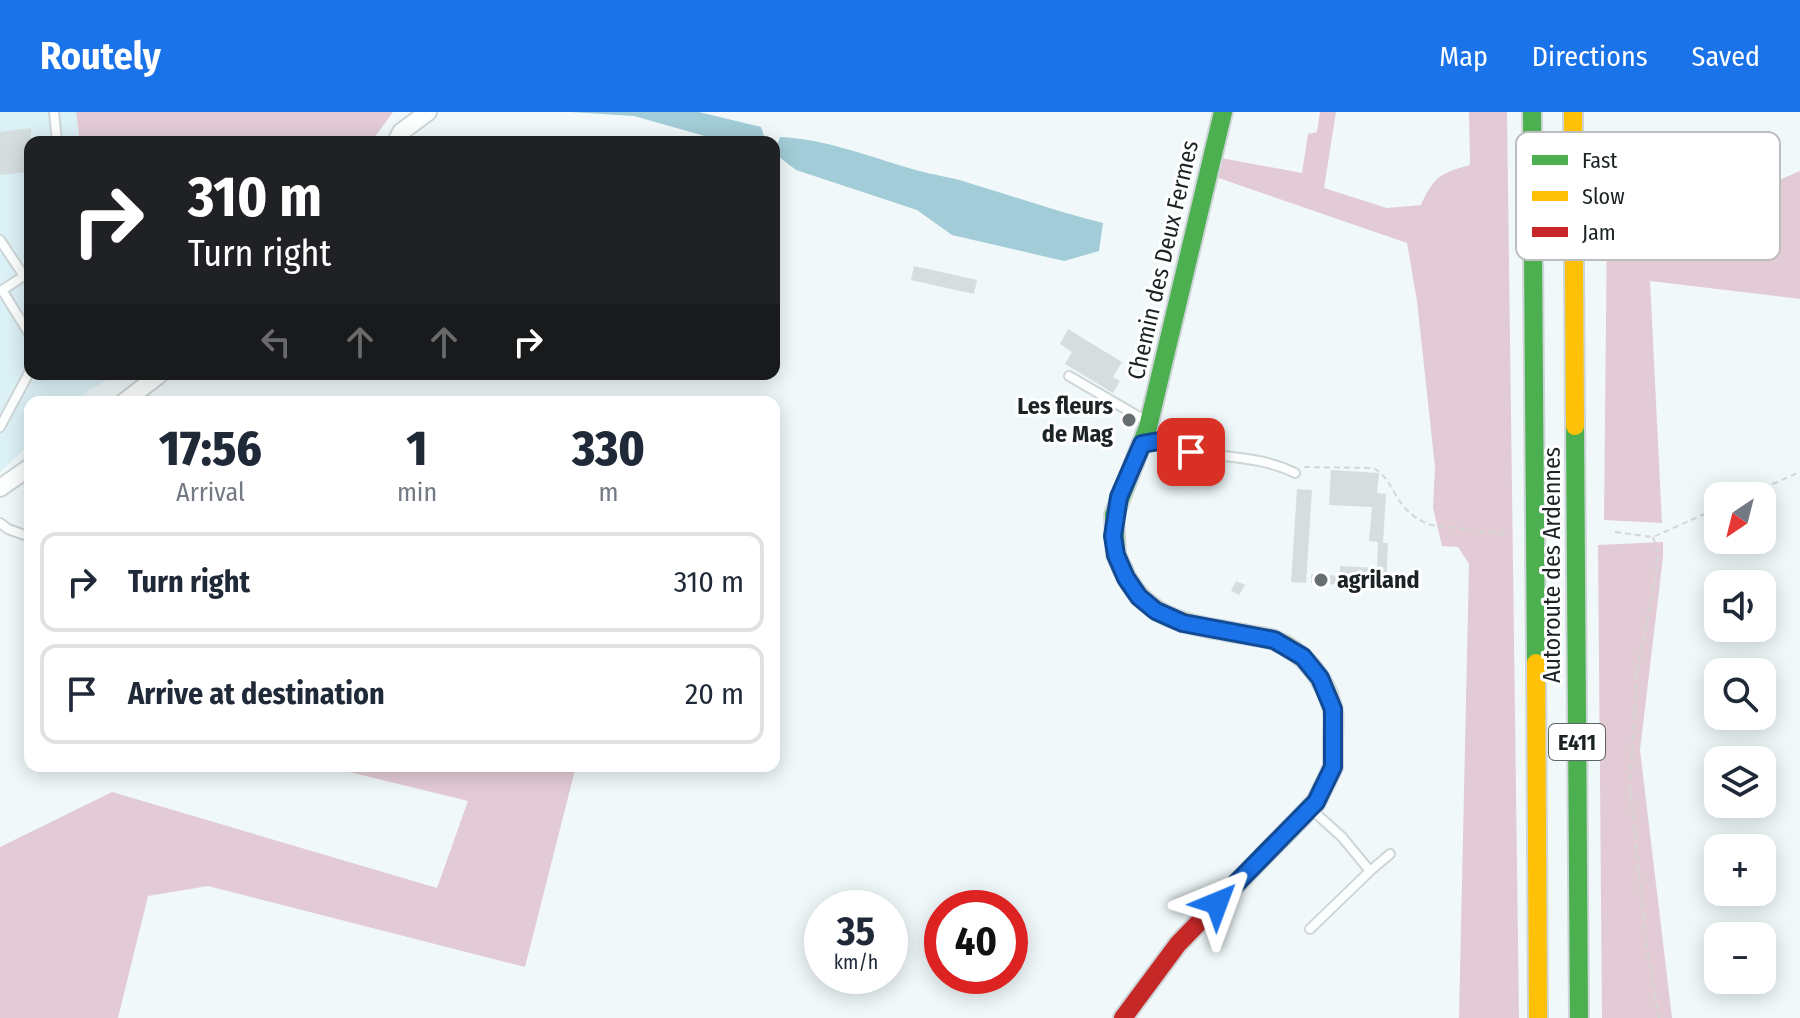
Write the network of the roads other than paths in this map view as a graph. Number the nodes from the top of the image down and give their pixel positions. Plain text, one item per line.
1 (54, 112) edge
2 (428, 112) edge
3 (1223, 112) edge
4 (1517, 112) edge
5 (1573, 112) edge
6 (1522, 132) edge
7 (1573, 132) edge
8 (56, 136) edge
9 (399, 136) edge
10 (0, 240) edge
11 (1533, 260) edge
12 (1574, 260) edge
13 (24, 270) edge
14 (24, 276) edge
15 (1, 291) edge
16 (24, 326) edge
17 (1069, 376) dead end
18 (25, 380) edge
19 (152, 380) edge
20 (132, 396) edge
21 (1149, 423) junction
22 (0, 427) edge
23 (1142, 444) junction
24 (24, 471) edge
25 (1295, 473) dead end
26 (1, 485) edge
27 (0, 523) edge
28 (24, 535) edge
29 (1310, 808) junction
30 (1390, 854) dead end
31 (1370, 871) junction
32 (1310, 929) dead end
33 (1123, 1018) edge
34 (1538, 1018) edge
35 (1579, 1018) edge

1 - 8 lane
2 - 9 street
3 - 21 main road, Chemin des Deux Fermes
4 - 6 main road
5 - 7 main road, Autoroute des Ardennes / E411
10 - 13 lane
11 - 34 main road, Autoroute des Ardennes / E411
12 - 35 main road, Autoroute des Ardennes / E411
14 - 15 lane
15 - 16 lane
17 - 21 lane
18 - 22 lane
19 - 20 street
21 - 23 main road, Chemin des Deux Fermes
23 - 25 lane
23 - 29 main road, Chemin des Deux Fermes
24 - 26 street
27 - 28 lane
29 - 31 lane
29 - 33 main road, Chemin des Deux Fermes
30 - 31 lane
31 - 32 lane

